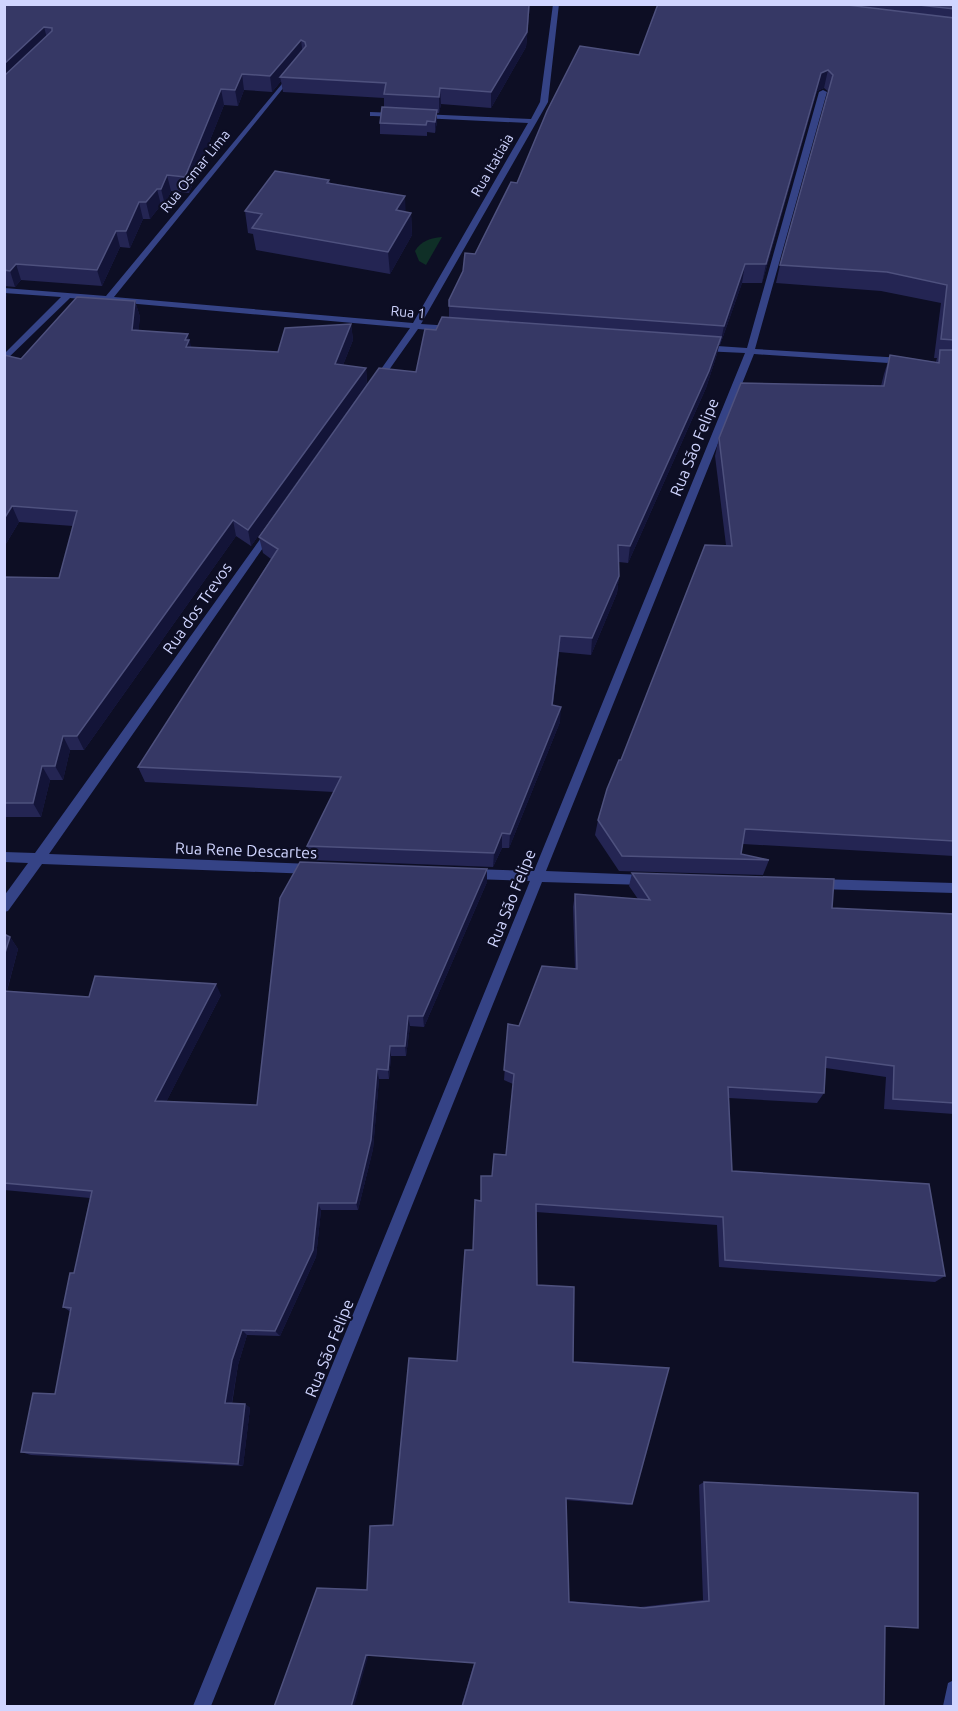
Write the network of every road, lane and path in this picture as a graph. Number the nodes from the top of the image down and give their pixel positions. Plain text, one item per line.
1 (556, 4) edge
2 (297, 68) edge
3 (823, 92) edge
4 (373, 114) dead end
5 (534, 121) junction
6 (4, 290) edge
7 (68, 295) junction
8 (108, 298) junction
9 (415, 327) junction
10 (463, 330) edge
11 (690, 347) edge
12 (750, 352) junction
13 (4, 359) edge
14 (918, 362) edge
15 (367, 394) edge
16 (278, 520) edge
17 (4, 857) edge
18 (37, 859) junction
19 (323, 869) edge
20 (466, 874) edge
21 (537, 876) junction
22 (656, 880) edge
23 (811, 884) edge
24 (954, 888) edge
25 (4, 907) edge
26 (954, 1689) edge
27 (202, 1707) edge
28 (952, 1707) edge

1 - 5 street, Rua Itatiaia
2 - 8 street, Rua Osmar Lima
3 - 12 street, Rua São Felipe
4 - 5 street
5 - 9 street, Rua Itatiaia
6 - 7 street, Rua 1
7 - 8 street, Rua 1
7 - 13 street
8 - 9 street, Rua 1
9 - 10 street, Rua 1
9 - 15 street
11 - 12 street
12 - 14 street
12 - 21 street, Rua São Felipe
16 - 18 street, Rua dos Trevos
17 - 18 street, Rua Rene Descartes
18 - 19 street, Rua Rene Descartes
18 - 25 street, Rua dos Trevos
20 - 21 street
21 - 22 street
21 - 27 street, Rua São Felipe
23 - 24 street
26 - 28 street

